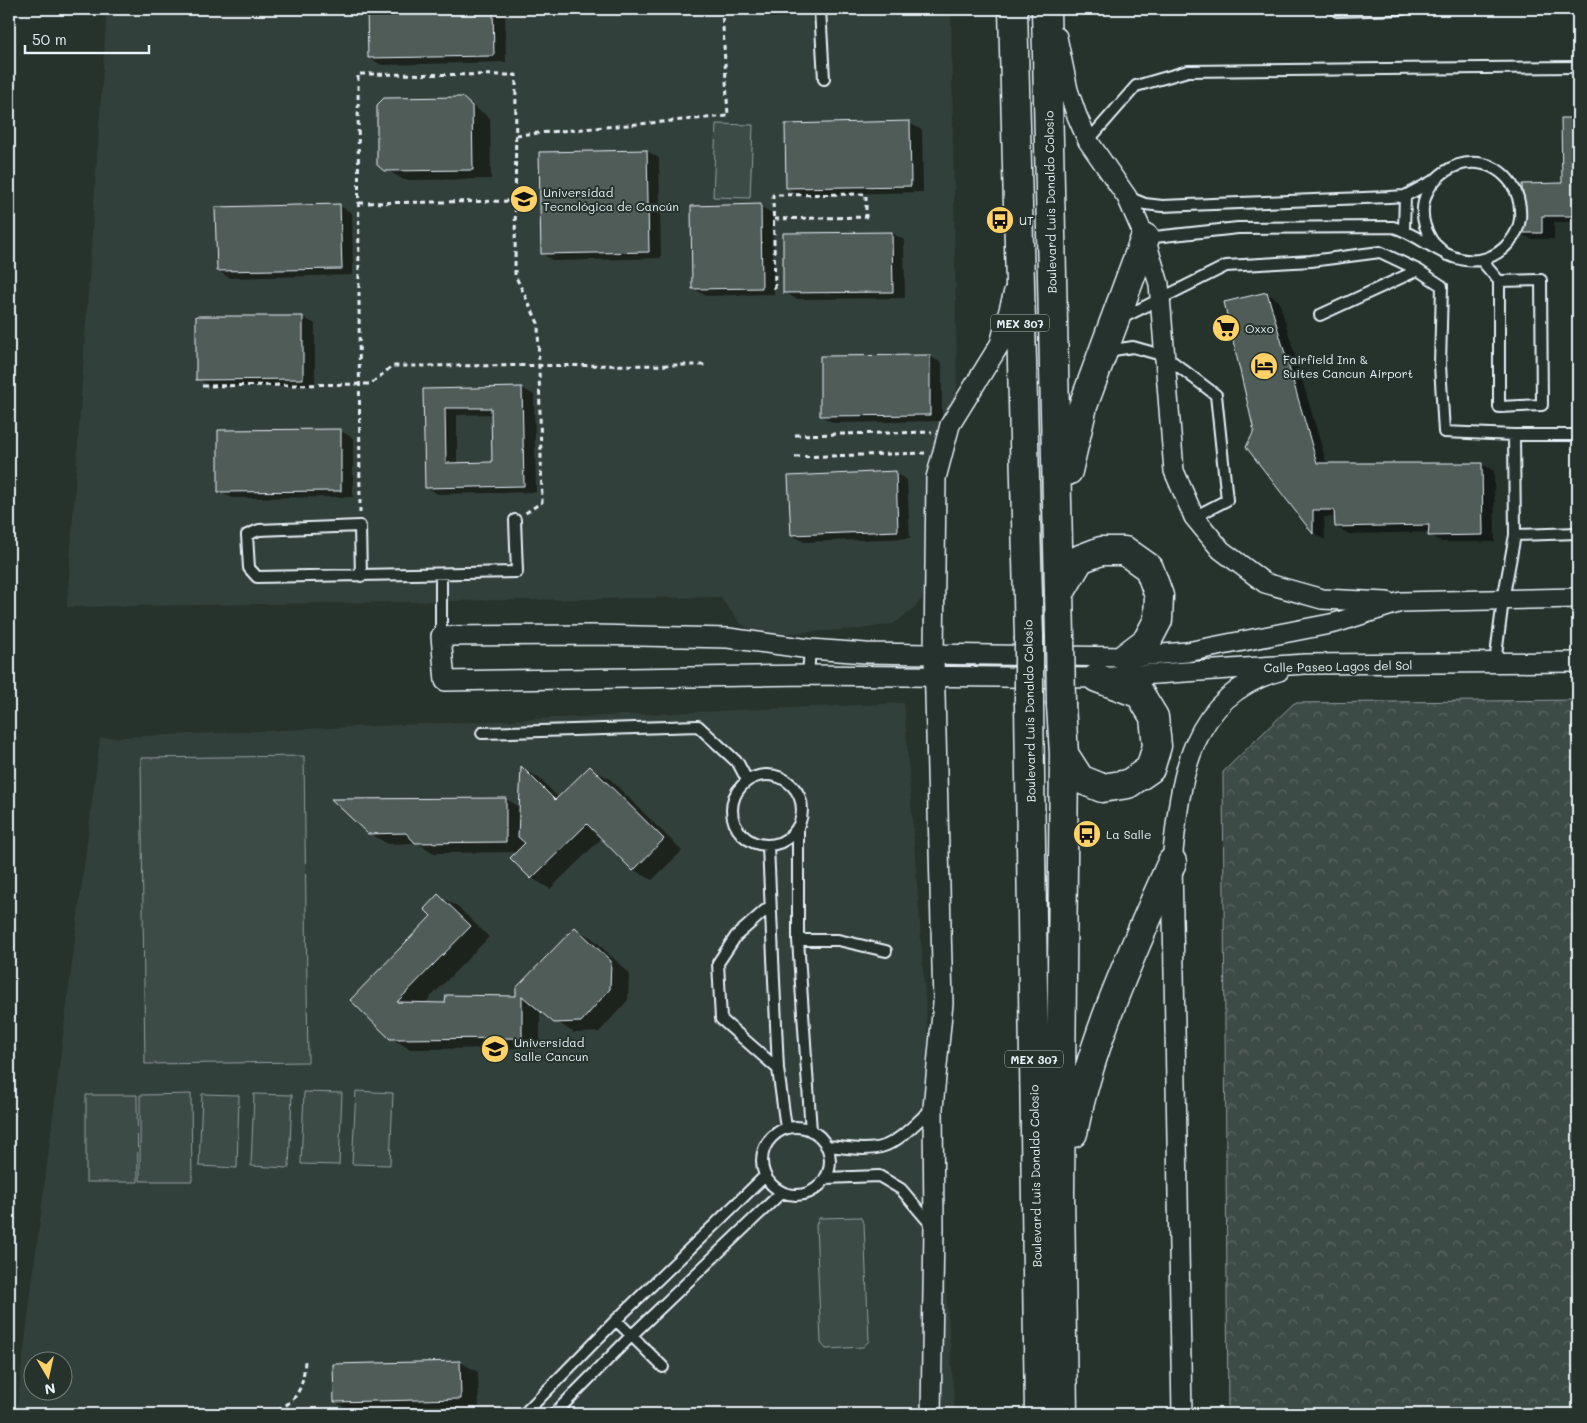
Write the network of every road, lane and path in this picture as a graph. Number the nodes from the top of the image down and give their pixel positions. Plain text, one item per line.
1 (722, 9) edge
2 (820, 9) edge
3 (1013, 9) edge
4 (1046, 9) edge
5 (1053, 9) edge
6 (1337, 9) edge
7 (1403, 9) edge
8 (1578, 67) edge
9 (824, 79) dead end
10 (516, 135) junction
11 (1088, 141) junction
12 (1434, 180) junction
13 (1405, 196) junction
14 (1127, 197) junction
15 (517, 201) junction
16 (359, 203) junction
17 (774, 218) junction
18 (1404, 230) junction
19 (1145, 238) junction
20 (1447, 255) junction
21 (1482, 260) junction
22 (1019, 270) junction
23 (1418, 270) junction
24 (1499, 281) junction
25 (775, 289) dead end
26 (1160, 298) junction
27 (1320, 315) dead end
28 (1115, 321) junction
29 (1104, 351) junction
30 (1165, 356) junction
31 (707, 365) dead end
32 (539, 366) junction
33 (359, 384) junction
34 (202, 386) dead end
35 (948, 431) junction
36 (795, 435) dead end
37 (1514, 435) junction
38 (1578, 435) edge
39 (942, 453) junction
40 (795, 457) dead end
41 (1194, 517) junction
42 (515, 520) joint
43 (360, 526) junction
44 (1058, 530) junction
45 (1578, 533) edge
46 (1515, 535) junction
47 (441, 574) junction
48 (361, 576) junction
49 (1060, 593) junction
50 (1578, 598) edge
51 (1503, 600) junction
52 (1401, 602) junction
53 (441, 636) junction
54 (810, 649) junction
55 (934, 656) junction
56 (1126, 657) junction
57 (1578, 662) edge
58 (1495, 663) junction
59 (1305, 664) junction
60 (808, 675) junction
61 (936, 675) junction
62 (1098, 678) junction
63 (482, 733) dead end
64 (1064, 754) junction
65 (747, 780) junction
66 (798, 827) junction
67 (768, 846) junction
68 (1172, 862) junction
69 (770, 906) junction
70 (798, 940) junction
71 (886, 951) dead end
72 (778, 1069) junction
73 (933, 1108) junction
74 (786, 1128) junction
75 (811, 1130) junction
76 (826, 1146) junction
77 (765, 1176) junction
78 (825, 1178) junction
79 (782, 1192) junction
80 (1060, 1193) junction
81 (934, 1229) junction
82 (616, 1320) junction
83 (632, 1335) junction
84 (305, 1361) dead end
85 (663, 1366) dead end
86 (270, 1414) edge
87 (524, 1414) edge
88 (554, 1414) edge
89 (931, 1414) edge
90 (1039, 1414) edge
91 (1063, 1414) edge
92 (1182, 1414) edge

1 - 10 path
2 - 9 lane
3 - 22 main road, Boulevard Luis Donaldo Colosio / MEX 307
4 - 44 main road, Boulevard Luis Donaldo Colosio / MEX 307
5 - 11 street
6 - 7 lane
8 - 11 lane
10 - 15 path
10 - 16 path
11 - 14 street
12 - 13 lane
12 - 20 lane
12 - 21 lane
13 - 14 lane
13 - 18 lane
14 - 19 street
15 - 16 path
15 - 32 path
16 - 33 path
17 - 17 path
17 - 25 path
18 - 19 lane
18 - 20 lane
19 - 26 street
19 - 28 main road
20 - 21 lane
21 - 24 lane
22 - 35 street
22 - 90 main road, Boulevard Luis Donaldo Colosio / MEX 307, bridge
23 - 26 lane
23 - 27 lane
23 - 37 lane
24 - 24 lane
26 - 28 lane
26 - 30 street
28 - 29 main road
29 - 30 lane
29 - 44 main road
30 - 41 street
30 - 41 lane
31 - 32 path
32 - 33 path
32 - 42 path
33 - 34 path
33 - 43 path
35 - 36 path
35 - 39 street
37 - 38 lane
37 - 46 lane
39 - 40 path
39 - 55 street
41 - 52 street
42 - 47 lane
43 - 48 lane
43 - 48 lane
44 - 49 main road, Boulevard Luis Donaldo Colosio / MEX 307
45 - 46 lane
46 - 51 lane
47 - 48 lane
47 - 53 lane
49 - 56 main road
49 - 64 main road, Boulevard Luis Donaldo Colosio / MEX 307, bridge
50 - 51 street
51 - 52 street
51 - 58 lane
52 - 56 street
53 - 54 street
53 - 60 street, Calle Paseo Lagos del Sol
54 - 55 street
54 - 60 lane
55 - 56 street
55 - 61 street
57 - 58 street, Calle Paseo Lagos del Sol
58 - 59 street, Calle Paseo Lagos del Sol
59 - 62 street, Calle Paseo Lagos del Sol
59 - 68 street
60 - 61 street, Calle Paseo Lagos del Sol
61 - 62 street, Calle Paseo Lagos del Sol
61 - 73 street
62 - 64 main road
63 - 65 lane
64 - 80 main road, Boulevard Luis Donaldo Colosio / MEX 307
65 - 66 lane
65 - 67 lane
66 - 67 lane
66 - 70 lane
67 - 69 lane
68 - 80 main road
68 - 92 street
69 - 72 lane
69 - 72 lane
70 - 71 lane
70 - 75 lane
72 - 74 lane
73 - 76 lane
73 - 81 street
74 - 75 lane
74 - 77 lane
75 - 76 lane
76 - 78 lane
77 - 79 lane
77 - 82 lane
78 - 79 lane
78 - 81 lane
79 - 83 lane
80 - 91 main road, Boulevard Luis Donaldo Colosio / MEX 307
81 - 89 street
82 - 83 lane
82 - 87 lane
83 - 85 lane
83 - 88 lane
84 - 86 path

